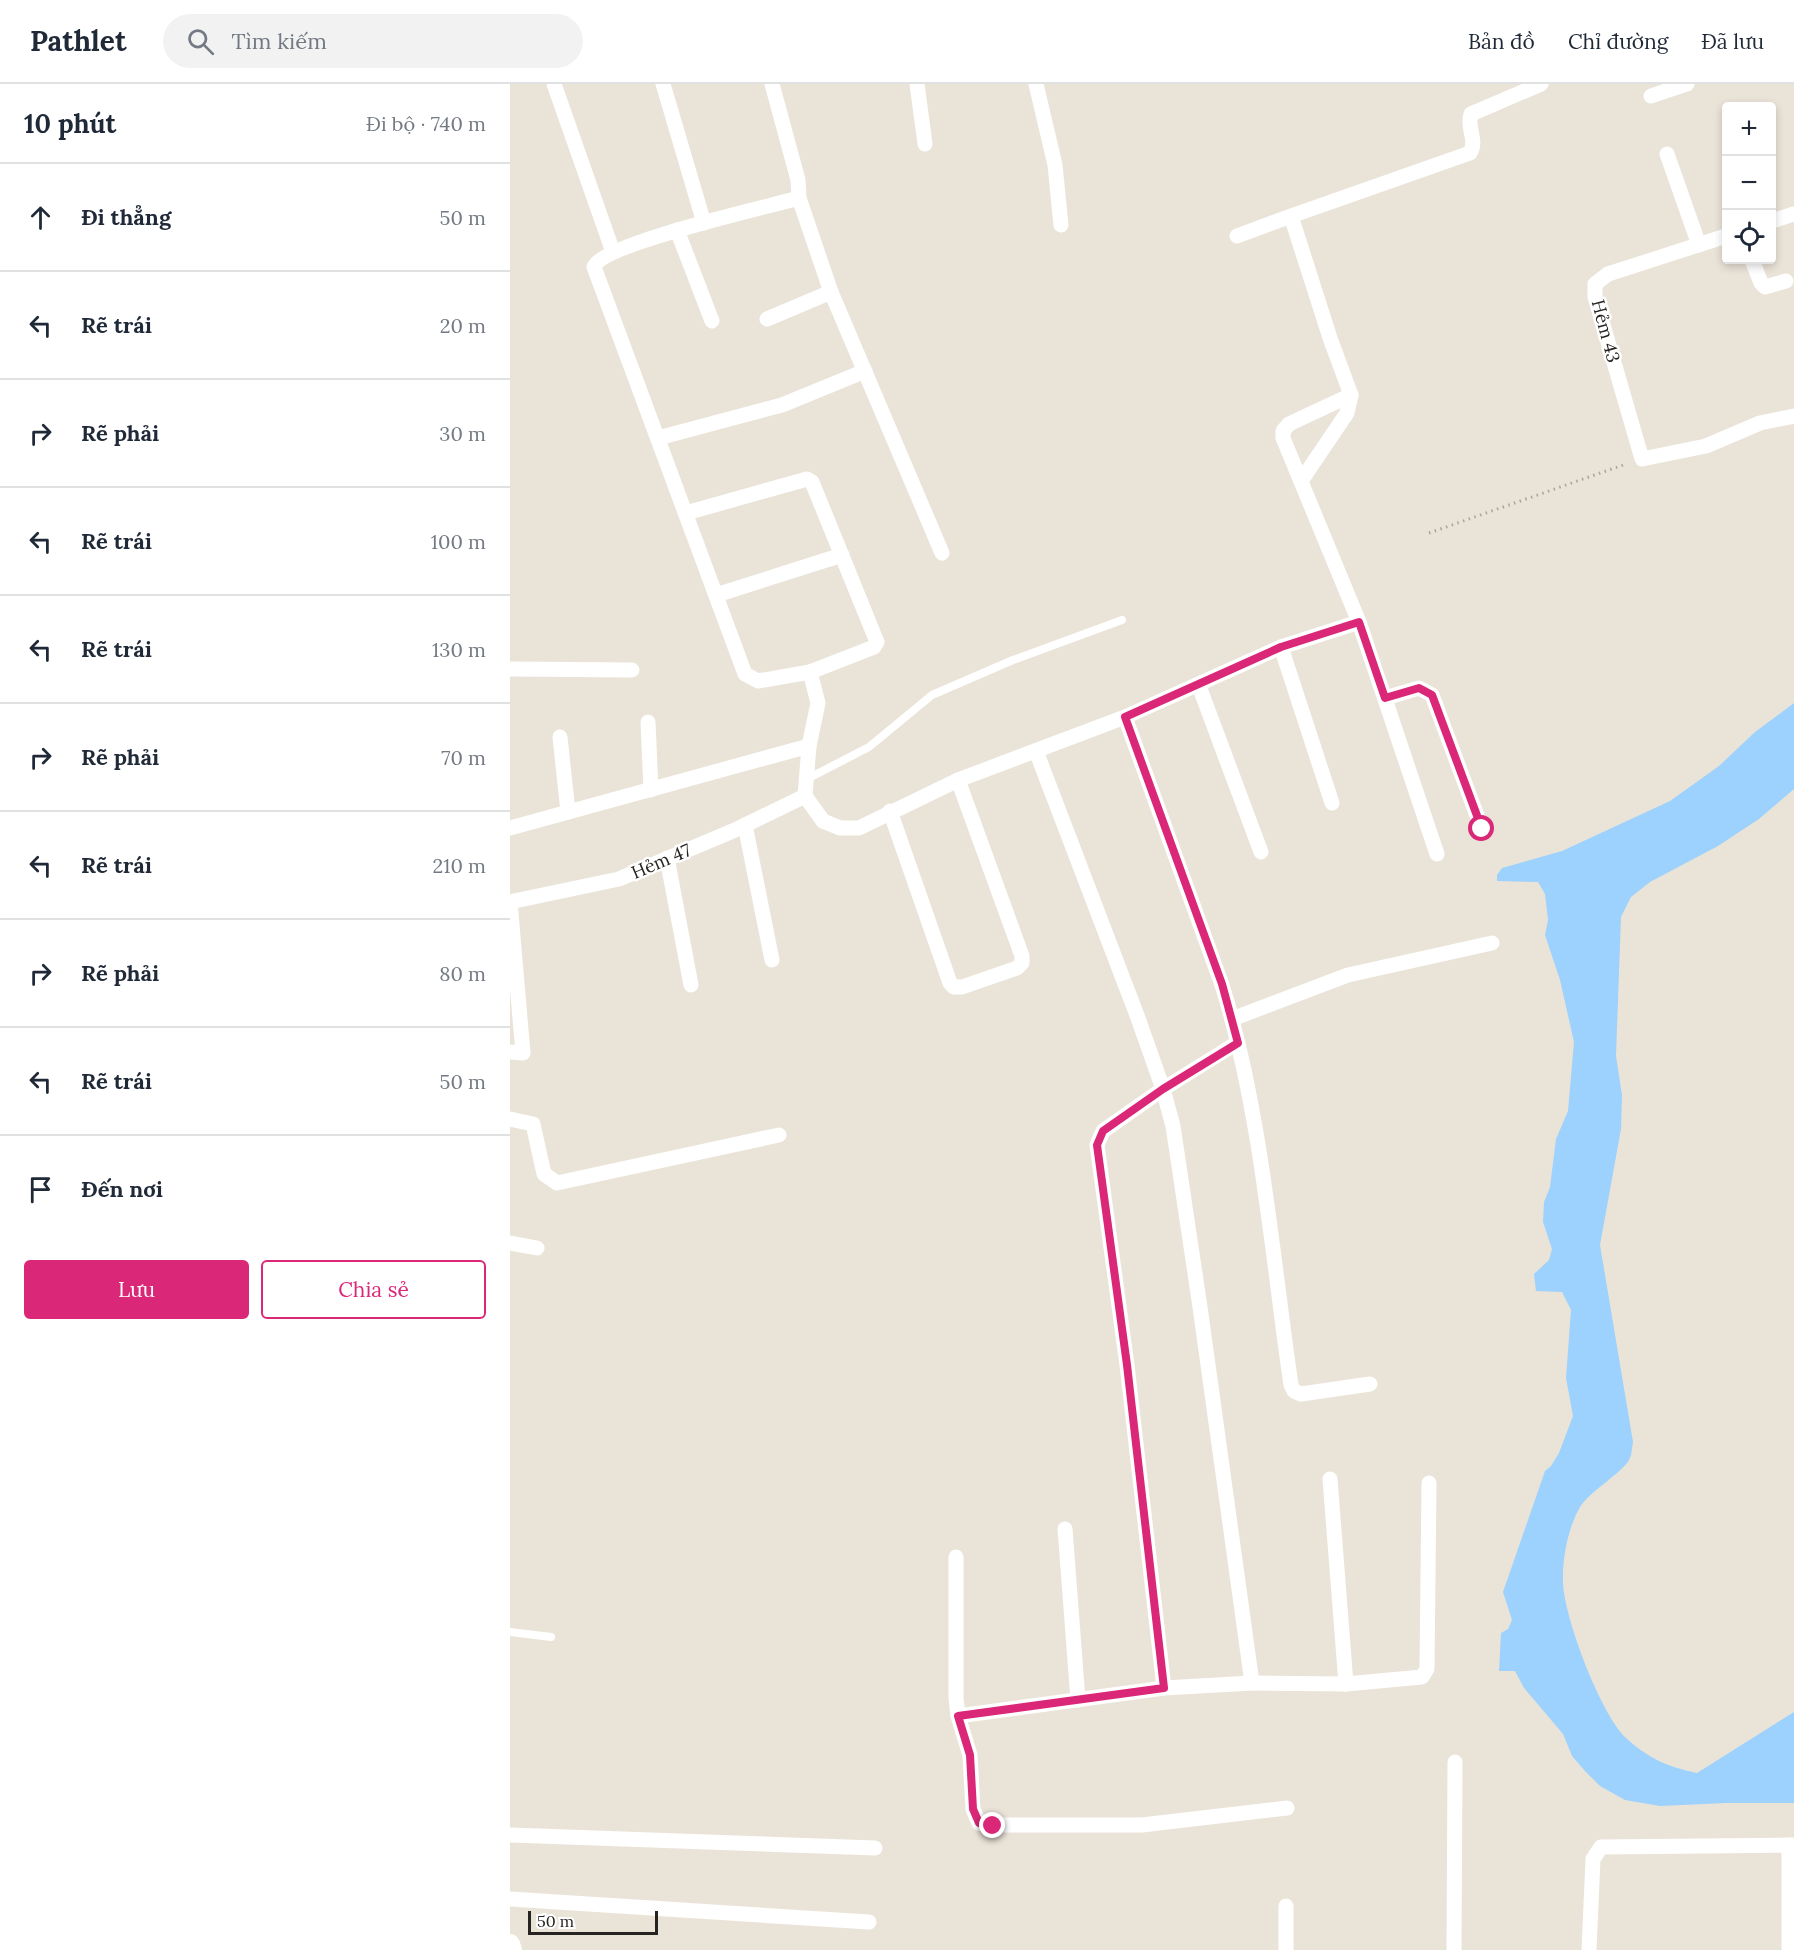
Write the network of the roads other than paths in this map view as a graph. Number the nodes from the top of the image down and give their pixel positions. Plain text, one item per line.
1 (554, 84) edge
2 (663, 84) edge
3 (772, 84) edge
4 (917, 84) edge
5 (1036, 84) edge
6 (1541, 84) edge
7 (1687, 84) edge
8 (1651, 96) dead end
9 (926, 144) dead end
10 (1667, 154) dead end
11 (799, 198) junction
12 (1794, 213) edge
13 (1291, 216) junction
14 (1776, 220) edge
15 (704, 223) junction
16 (1061, 225) dead end
17 (677, 230) junction
18 (1237, 236) dead end
19 (1722, 237) edge
20 (1700, 244) junction
21 (613, 252) junction
22 (1754, 264) edge
23 (1786, 281) dead end
24 (831, 292) junction
25 (767, 320) dead end
26 (712, 321) dead end
27 (865, 371) junction
28 (1351, 395) junction
29 (1794, 416) edge
30 (658, 438) junction
31 (1301, 481) junction
32 (686, 513) junction
33 (942, 554) dead end
34 (842, 555) junction
35 (716, 595) junction
36 (1122, 621) dead end
37 (1359, 622) junction
38 (1281, 647) junction
39 (510, 669) edge
40 (632, 670) dead end
41 (810, 672) junction
42 (1199, 686) junction
43 (1385, 698) junction
44 (1125, 717) junction
45 (648, 722) dead end
46 (560, 737) dead end
47 (809, 746) junction
48 (1036, 751) junction
49 (806, 780) junction
50 (958, 780) junction
51 (651, 790) junction
52 (805, 796) junction
53 (1332, 803) dead end
54 (890, 811) junction
55 (568, 812) junction
56 (745, 825) junction
57 (510, 828) edge
58 (1482, 829) dead end
59 (1261, 852) dead end
60 (1437, 854) dead end
61 (667, 858) junction
62 (510, 902) edge
63 (1492, 943) dead end
64 (772, 960) dead end
65 (691, 985) dead end
66 (1231, 1014) junction
67 (1238, 1043) junction
68 (510, 1052) edge
69 (1163, 1089) junction
70 (510, 1119) edge
71 (779, 1135) dead end
72 (510, 1243) edge
73 (537, 1248) dead end
74 (1370, 1384) dead end
75 (1330, 1479) dead end
76 (1430, 1483) dead end
77 (1065, 1529) dead end
78 (956, 1557) dead end
79 (510, 1632) edge
80 (551, 1636) dead end
81 (1252, 1683) junction
82 (1346, 1684) junction
83 (1164, 1688) junction
84 (1078, 1700) junction
85 (958, 1716) junction
86 (1455, 1762) dead end
87 (1287, 1808) dead end
88 (510, 1835) edge
89 (1792, 1845) edge
90 (875, 1848) dead end
91 (510, 1899) edge
92 (1286, 1906) dead end
93 (869, 1922) dead end
94 (510, 1944) edge
95 (511, 1950) edge
96 (1286, 1950) edge
97 (1454, 1950) edge
98 (1589, 1950) edge
99 (1789, 1950) edge

1 - 21 street
2 - 15 street
3 - 11 street
4 - 9 street
5 - 16 street
6 - 13 street
7 - 8 street
10 - 20 street
11 - 15 street
11 - 24 street
12 - 14 street
13 - 18 street
13 - 28 street
15 - 17 street
17 - 21 street
17 - 26 street
19 - 20 street, Hẻm 43
20 - 29 street, Hẻm 43
21 - 30 street
22 - 23 street
24 - 25 street
24 - 27 street
27 - 30 street
27 - 33 street
28 - 31 street
28 - 31 street
30 - 32 street
31 - 37 street
32 - 34 street
32 - 35 street
34 - 35 street
34 - 41 street
35 - 41 street
36 - 49 lane
37 - 38 street
37 - 43 street
38 - 42 street
38 - 53 street
39 - 40 street
41 - 47 street
42 - 44 street
42 - 59 street
43 - 58 street
43 - 60 street
44 - 48 street
44 - 66 street
45 - 51 street
46 - 55 street
47 - 49 street
47 - 51 street
48 - 50 street
48 - 69 street
49 - 52 street
50 - 54 street
50 - 54 street
51 - 55 street
52 - 54 street
52 - 56 street, Hẻm 47
55 - 57 street
56 - 61 street, Hẻm 47
56 - 64 street
61 - 62 street, Hẻm 47
61 - 65 street
62 - 68 street
63 - 66 street
66 - 67 street
67 - 69 street
67 - 74 street
69 - 81 street
69 - 83 street
70 - 71 street
72 - 73 street
75 - 82 street
76 - 82 street
77 - 84 street
78 - 85 street
79 - 80 lane
81 - 82 street
81 - 83 street
83 - 84 street
84 - 85 street
85 - 87 street
86 - 97 street
88 - 90 street
89 - 98 street
89 - 99 street
91 - 93 street
92 - 96 street
94 - 95 street

